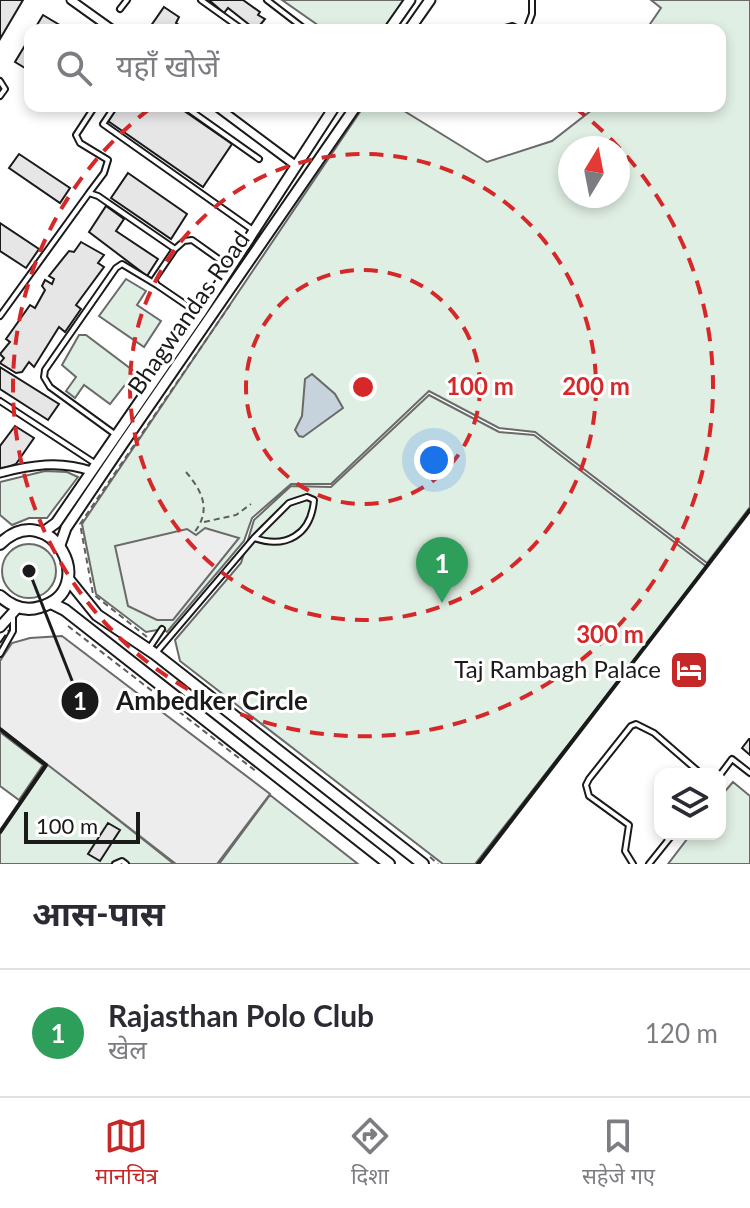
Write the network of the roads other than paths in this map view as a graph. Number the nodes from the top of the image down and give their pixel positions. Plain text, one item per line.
1 (71, 0) edge
2 (127, 0) edge
3 (201, 0) edge
4 (267, 0) edge
5 (410, 0) edge
6 (430, 0) edge
7 (532, 0) edge
8 (120, 9) dead end
9 (105, 24) edge
10 (235, 24) edge
11 (298, 24) edge
12 (393, 24) edge
13 (413, 24) edge
14 (527, 24) edge
15 (0, 81) edge
16 (0, 96) edge
17 (91, 112) edge
18 (111, 112) edge
19 (192, 112) edge
20 (224, 112) edge
21 (331, 112) edge
22 (352, 112) edge
23 (259, 159) dead end
24 (295, 165) junction
25 (89, 193) junction
26 (254, 231) junction
27 (175, 249) junction
28 (231, 268) junction
29 (157, 285) junction
30 (200, 314) junction
31 (0, 316) edge
32 (0, 401) edge
33 (116, 435) junction
34 (93, 467) junction
35 (0, 473) edge
36 (0, 528) edge
37 (42, 533) junction
38 (13, 534) junction
39 (254, 538) junction
40 (0, 544) edge
41 (60, 545) junction
42 (68, 579) junction
43 (0, 596) edge
44 (51, 603) junction
45 (16, 610) junction
46 (0, 627) edge
47 (162, 629) dead end
48 (152, 649) junction
49 (0, 654) edge
50 (694, 768) edge
51 (725, 768) edge
52 (750, 773) edge
53 (668, 840) edge
54 (115, 864) edge
55 (126, 864) edge
56 (389, 864) edge
57 (423, 864) edge
58 (633, 864) edge
59 (649, 864) edge

1 - 9 street
2 - 8 lane
3 - 10 lane
4 - 11 lane
5 - 12 street
6 - 13 street
7 - 14 lane
15 - 16 lane
17 - 25 lane
18 - 26 lane
19 - 23 lane
20 - 24 street
21 - 24 street, Bhagwandas Road
22 - 41 street, Bhagwandas Road
24 - 26 street, Bhagwandas Road
25 - 27 lane
25 - 31 lane
26 - 28 street, Bhagwandas Road
27 - 28 lane
27 - 29 lane
28 - 30 street, Bhagwandas Road
29 - 30 lane
29 - 33 lane
30 - 33 street, Bhagwandas Road
32 - 34 lane
33 - 34 street, Bhagwandas Road
34 - 35 street
34 - 37 street, Bhagwandas Road
36 - 38 main road
37 - 38 main road
37 - 41 main road
38 - 40 main road
39 - 39 lane
39 - 48 lane
41 - 42 main road
42 - 44 main road
42 - 48 main road
43 - 45 main road
44 - 45 main road
44 - 56 main road
45 - 46 street
45 - 49 lane
47 - 48 lane
48 - 57 main road
50 - 58 lane
51 - 52 lane
53 - 59 lane
54 - 55 lane

